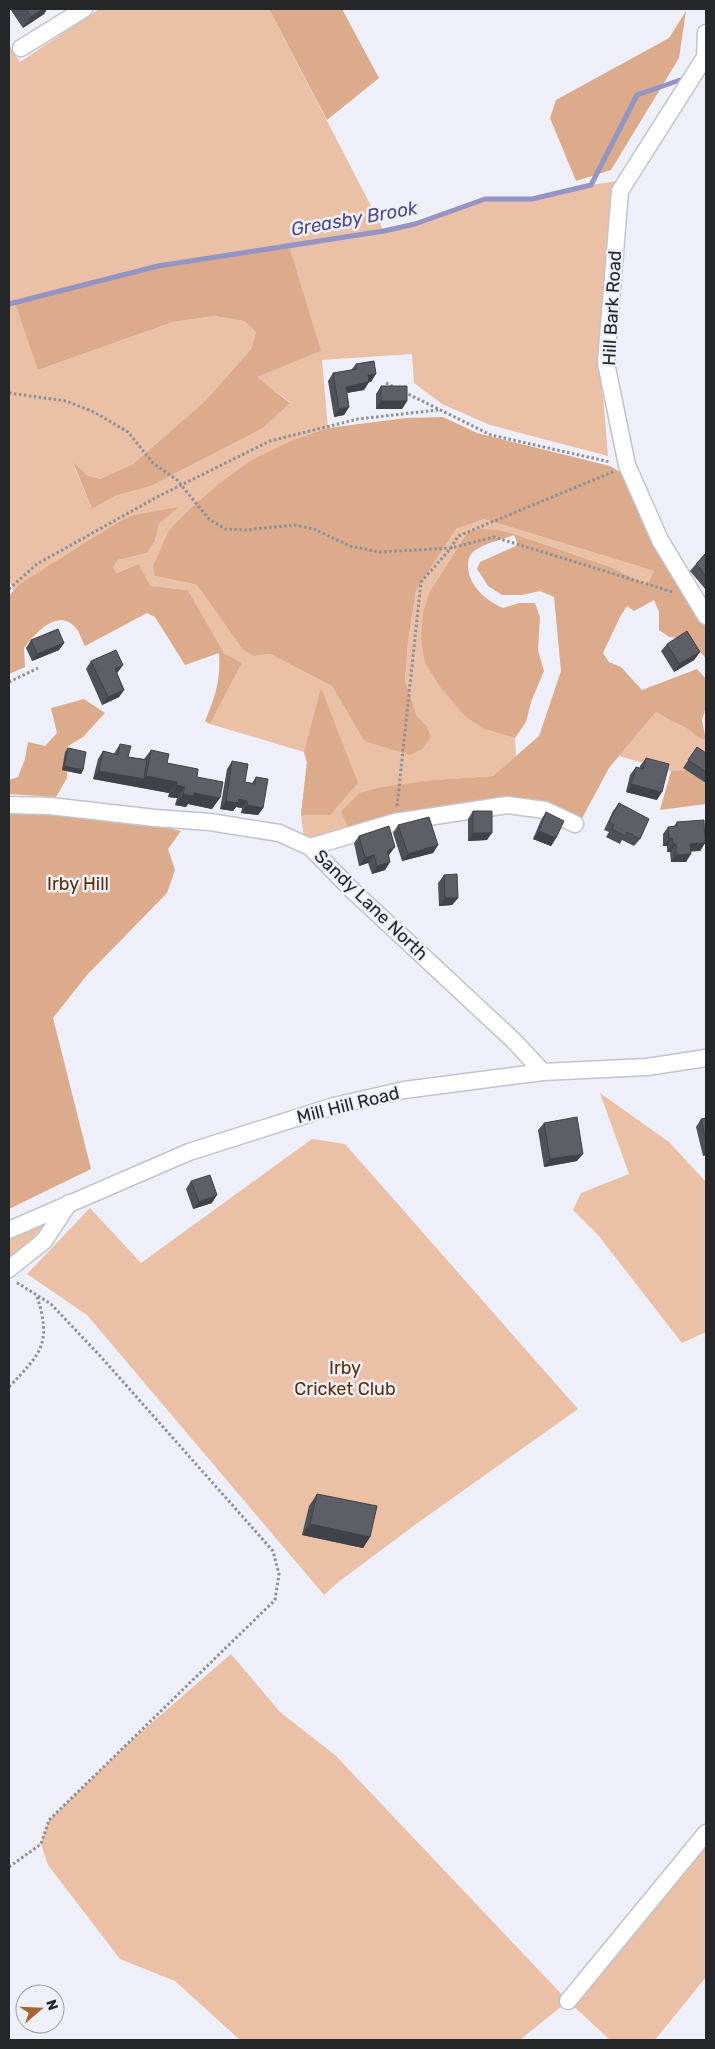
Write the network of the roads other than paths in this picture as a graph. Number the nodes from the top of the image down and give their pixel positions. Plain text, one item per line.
1 (84, 9) edge
2 (706, 33) edge
3 (21, 48) dead end
4 (706, 616) edge
5 (9, 805) edge
6 (575, 824) dead end
7 (310, 847) junction
8 (706, 1058) edge
9 (543, 1072) junction
10 (69, 1203) junction
11 (9, 1230) edge
12 (9, 1269) edge
13 (706, 1833) edge
14 (568, 2001) dead end

1 - 3 street
2 - 4 street, Hill Bark Road
5 - 7 street, Sandy Lane North
6 - 7 street
7 - 9 street, Sandy Lane North
8 - 9 street, Mill Hill Road
9 - 10 street, Mill Hill Road
10 - 11 street, Mill Hill Road
10 - 12 street
13 - 14 street

